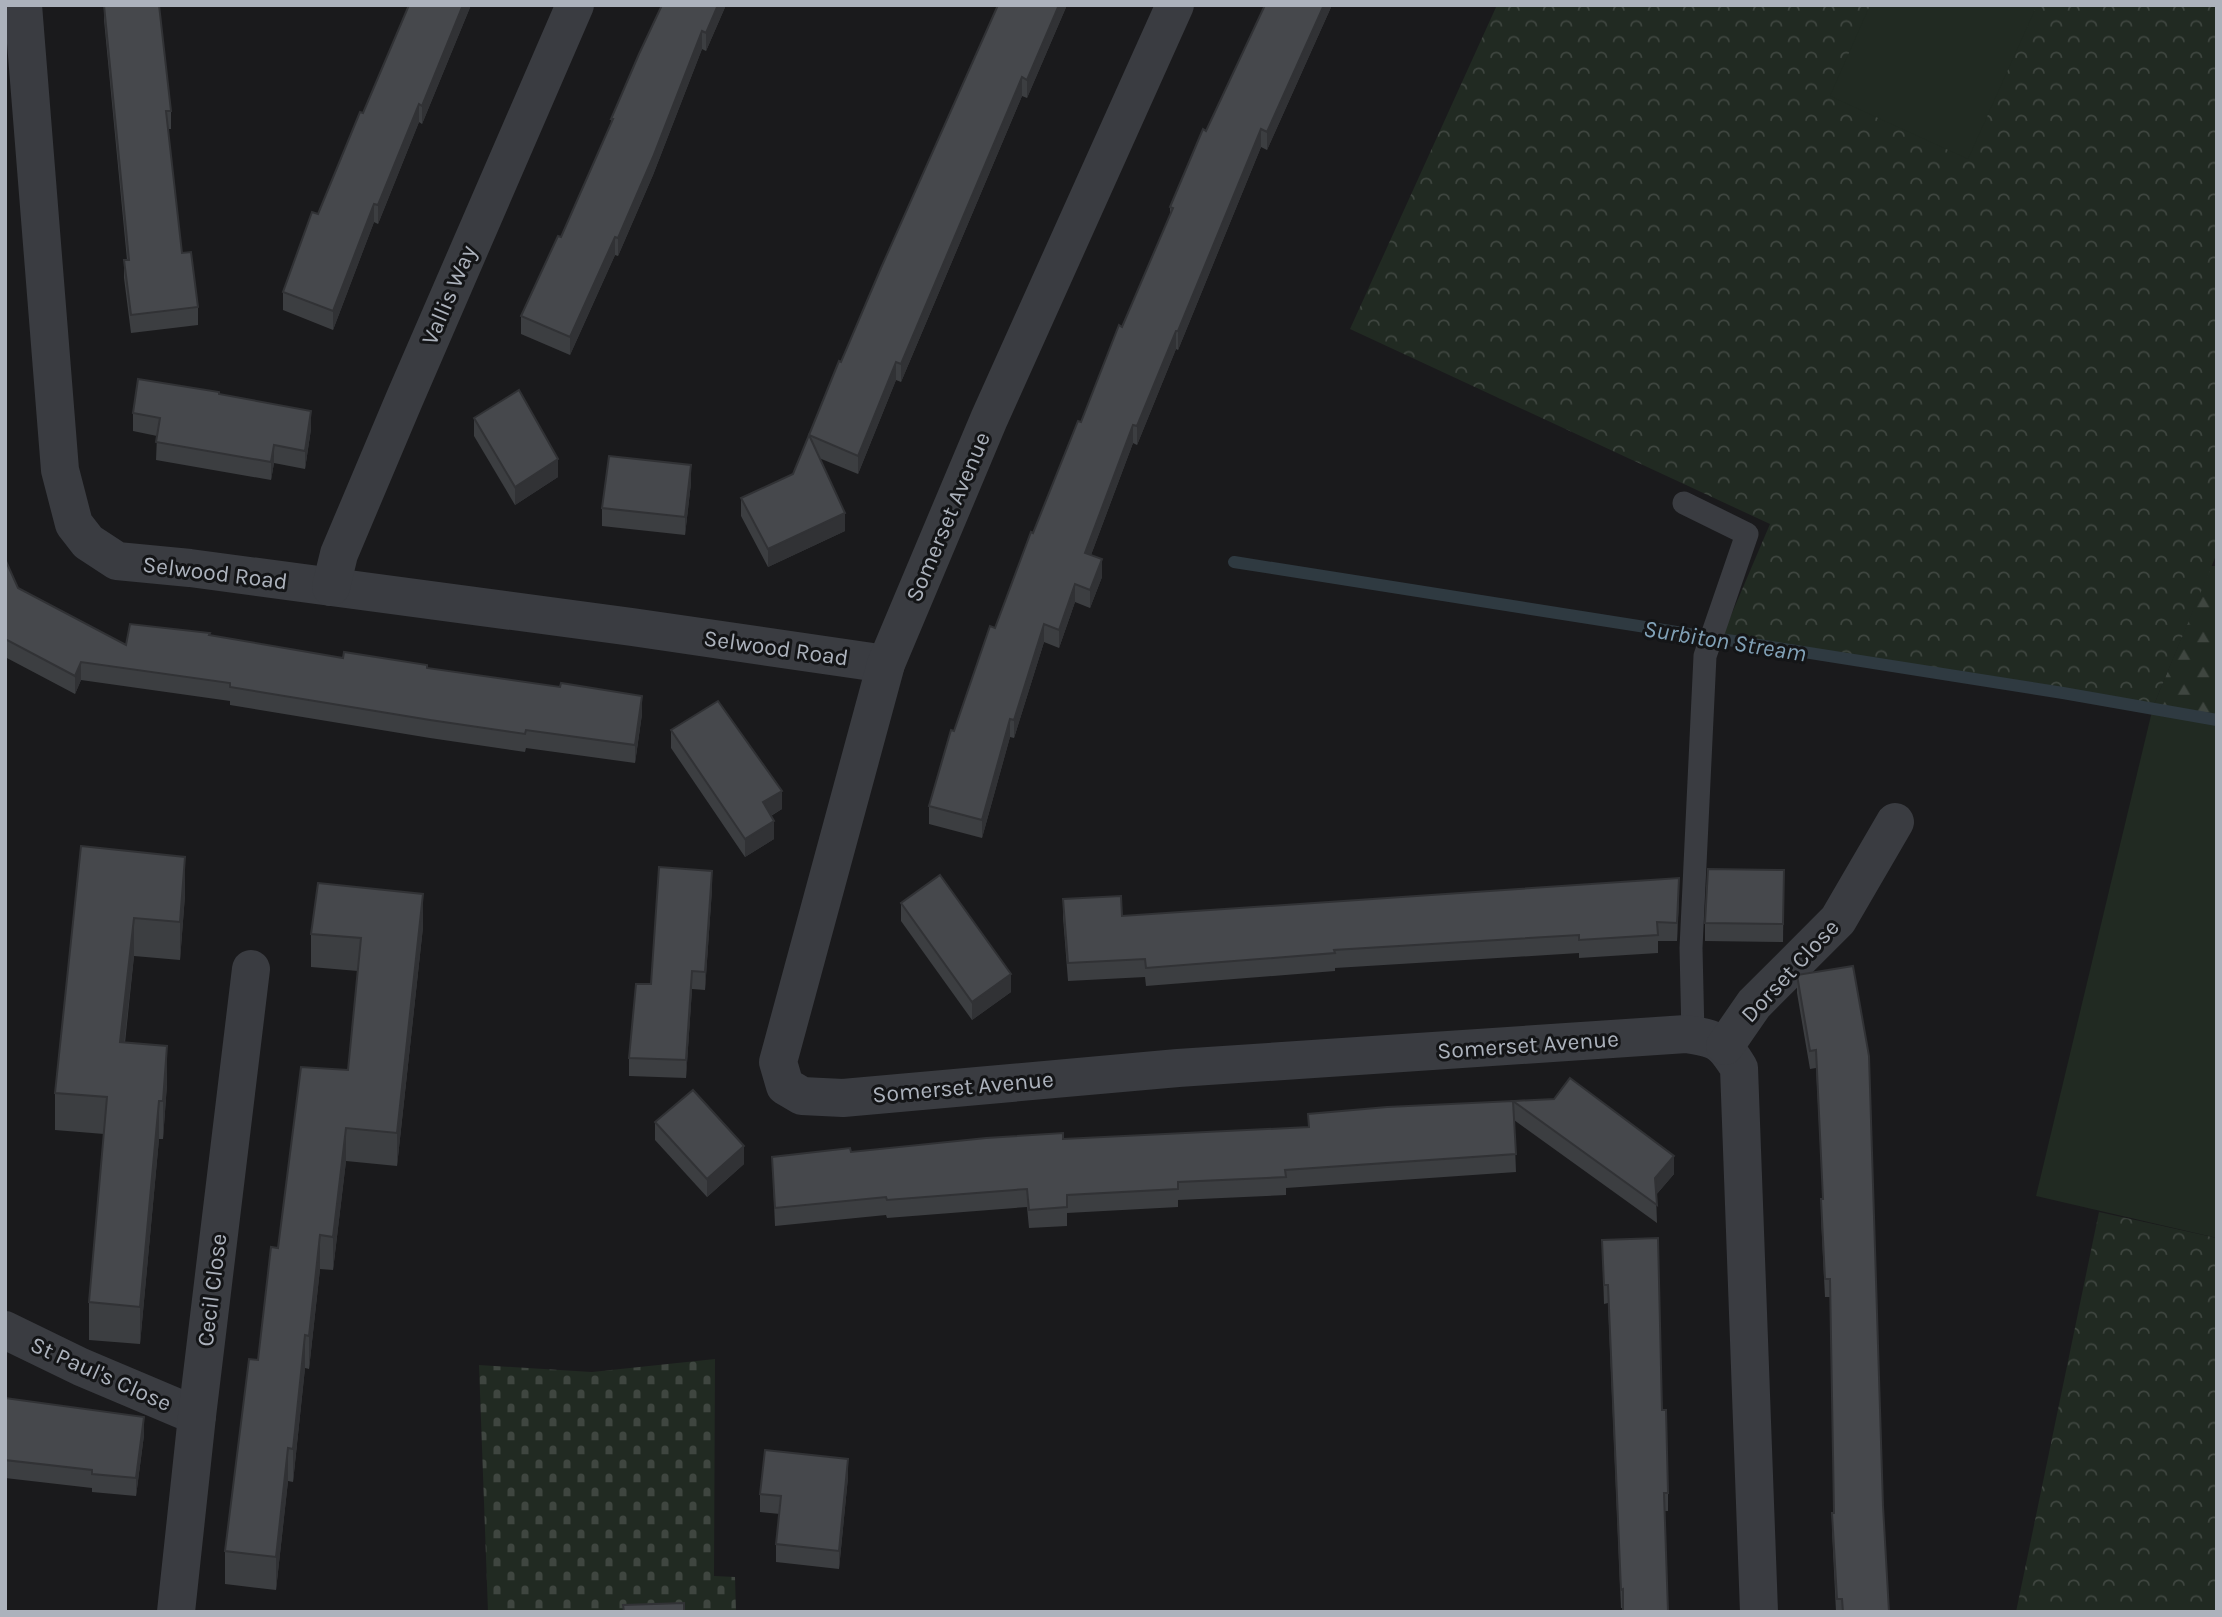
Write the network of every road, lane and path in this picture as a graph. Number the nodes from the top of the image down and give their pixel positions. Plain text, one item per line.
1 (23, 5) edge
2 (575, 5) edge
3 (1175, 5) edge
4 (1684, 503) dead end
5 (331, 587) junction
6 (886, 664) junction
7 (1895, 822) dead end
8 (251, 969) dead end
9 (1709, 1040) junction
10 (5, 1330) edge
11 (197, 1416) junction
12 (176, 1612) edge
13 (1759, 1612) edge

1 - 5 street, Selwood Road
2 - 5 street, Vallis Way
3 - 6 street, Somerset Avenue
4 - 9 lane
5 - 6 street, Selwood Road
6 - 9 street, Somerset Avenue
7 - 9 street, Dorset Close
8 - 11 street, Cecil Close
9 - 13 street
10 - 11 street, St Paul's Close
11 - 12 street, Cecil Close

